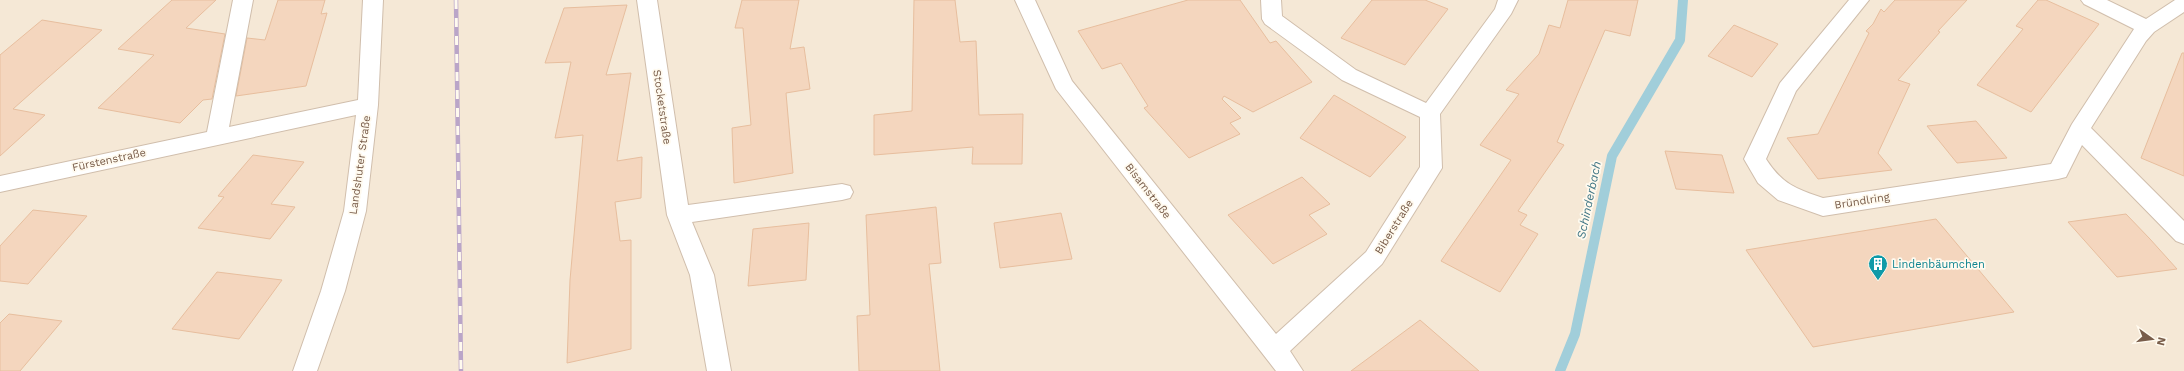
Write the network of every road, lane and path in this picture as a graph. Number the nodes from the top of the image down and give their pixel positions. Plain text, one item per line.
1 (243, 0) edge
2 (373, 0) edge
3 (647, 0) edge
4 (1025, 0) edge
5 (1271, 0) edge
6 (1508, 0) edge
7 (1859, 0) edge
8 (2091, 0) edge
9 (2184, 3) edge
10 (2147, 27) junction
11 (368, 106) junction
12 (1430, 113) junction
13 (2079, 128) junction
14 (217, 137) junction
15 (0, 184) edge
16 (842, 192) dead end
17 (678, 215) junction
18 (2184, 235) edge
19 (1275, 350) junction
20 (305, 371) edge
21 (719, 371) edge
22 (1291, 371) edge

1 - 14 street
2 - 11 street, Landshuter Straße
3 - 17 street, Stocketstraße
4 - 19 street, Bisamstraße
5 - 12 street
6 - 12 street
7 - 13 street, Bründlring
8 - 10 street
9 - 10 street, Bründlring
10 - 13 street, Bründlring
11 - 14 street, Fürstenstraße
11 - 20 street, Landshuter Straße
12 - 19 street, Biberstraße
13 - 18 street
14 - 15 street, Fürstenstraße
16 - 17 street
17 - 21 street, Stocketstraße
19 - 22 street, Bisamstraße

